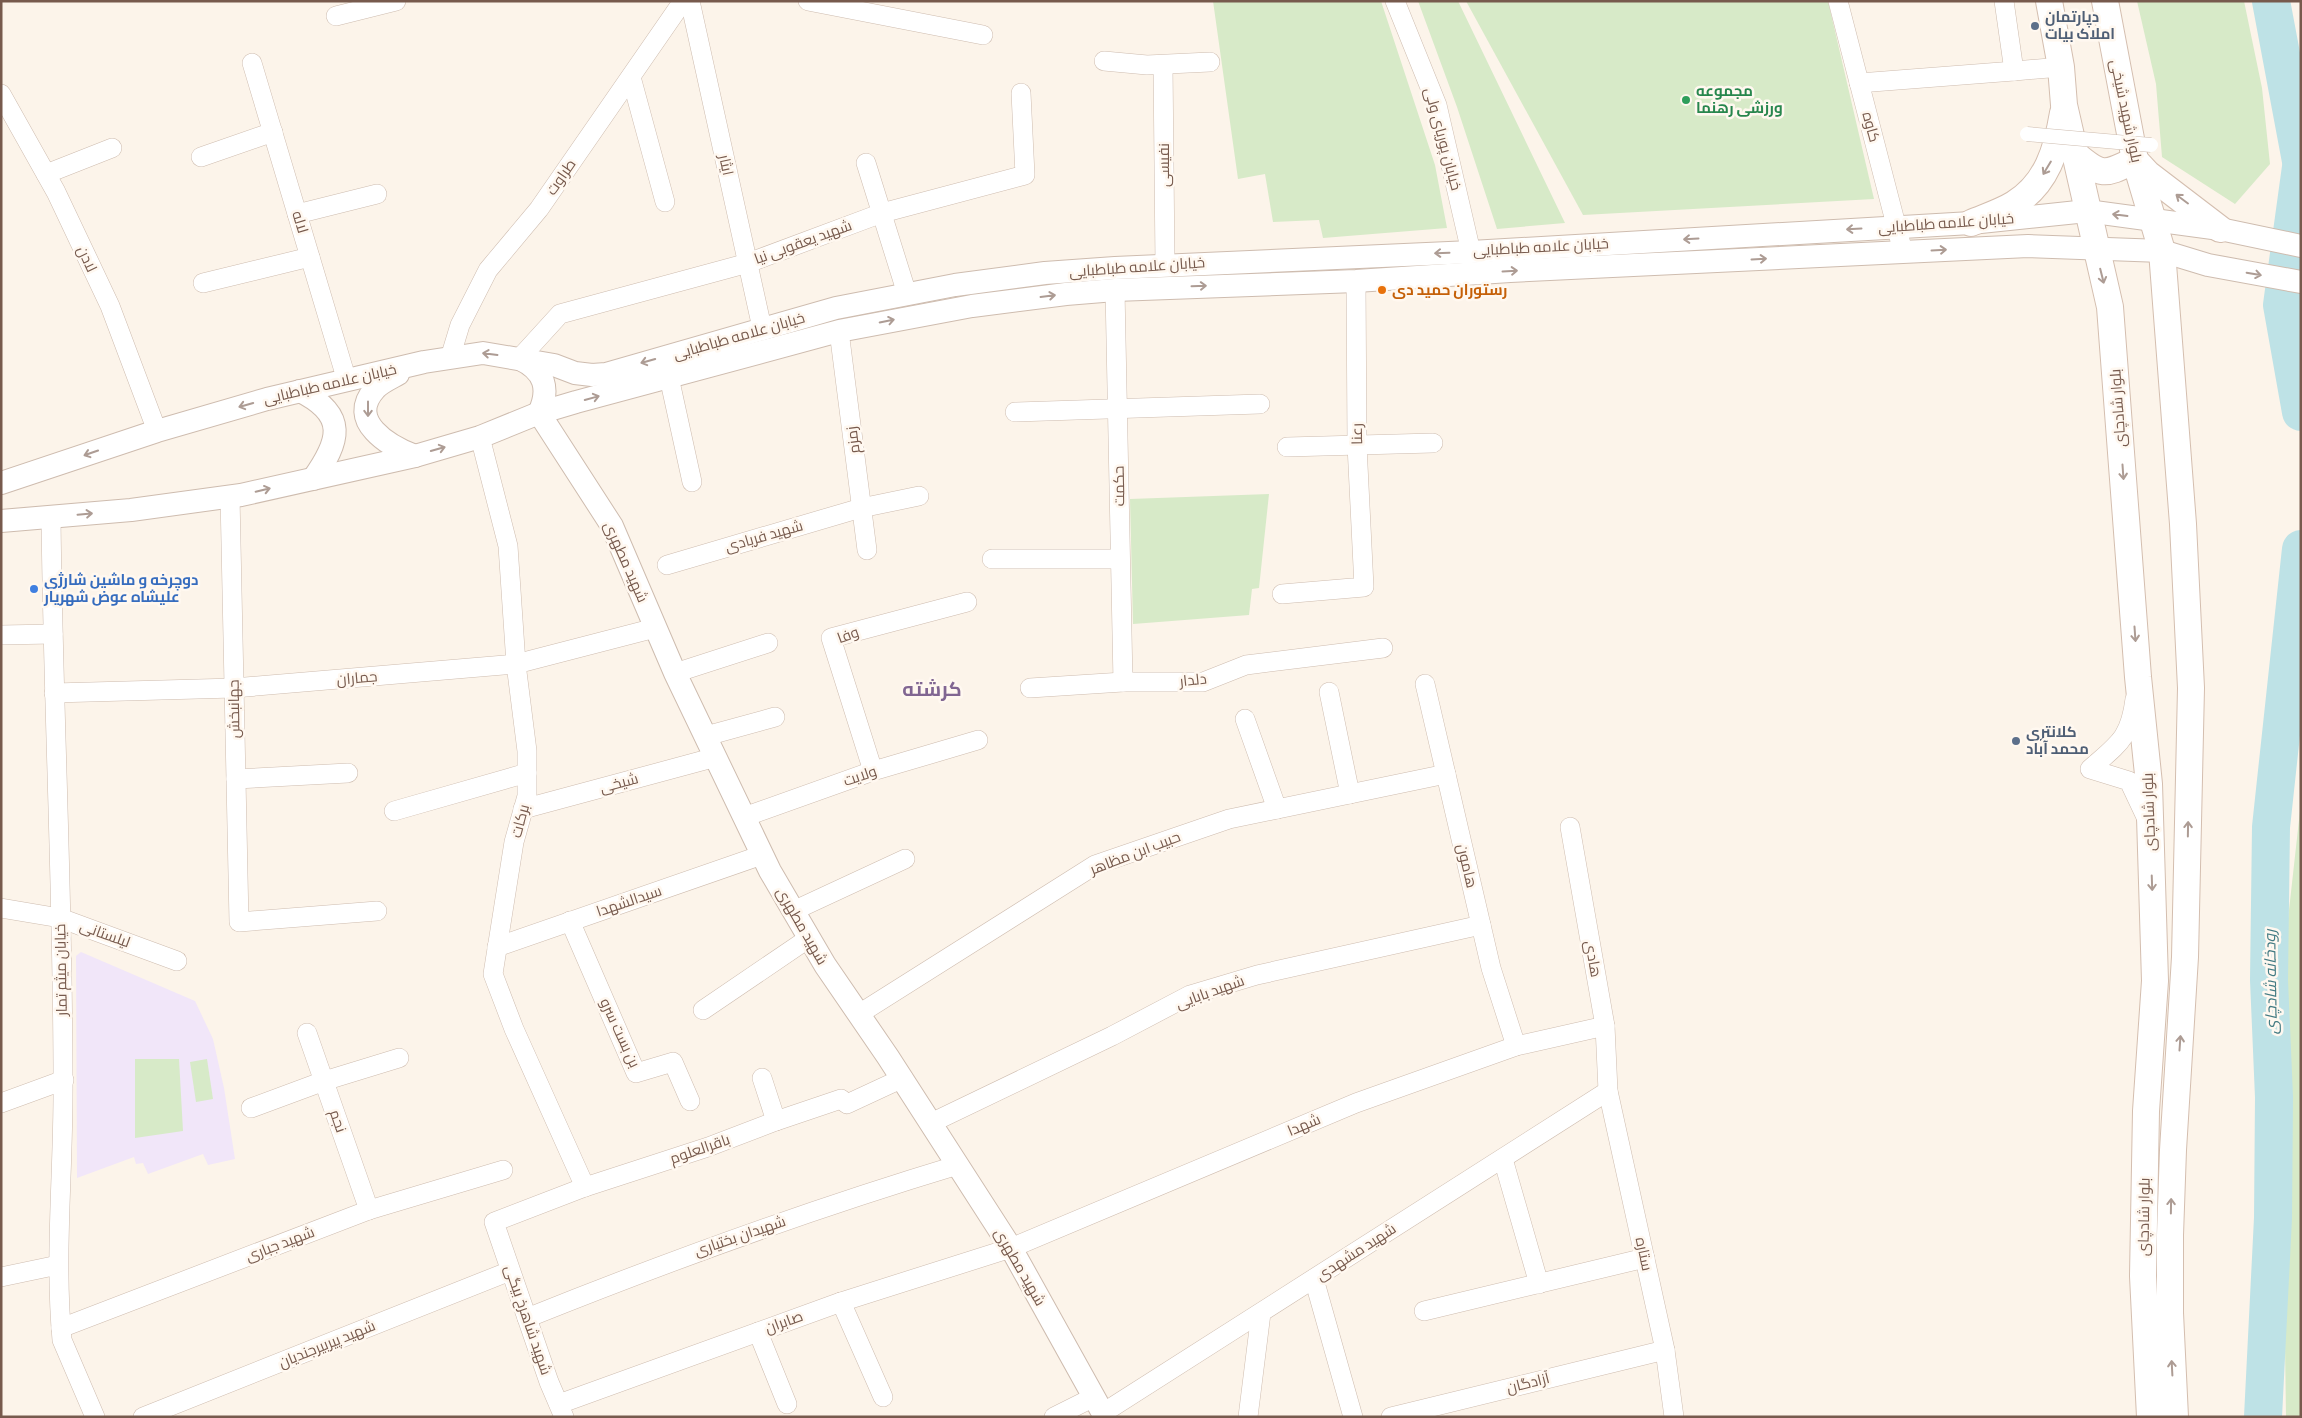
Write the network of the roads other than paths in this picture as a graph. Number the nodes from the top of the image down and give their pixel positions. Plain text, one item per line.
1 (396, 1) edge
2 (684, 1) edge
3 (690, 1) edge
4 (808, 1) edge
5 (1395, 1) edge
6 (1838, 1) edge
7 (2004, 1) edge
8 (2050, 1) edge
9 (2105, 1) edge
10 (336, 16) dead end
11 (983, 35) dead end
12 (1104, 60) dead end
13 (1210, 62) dead end
14 (252, 63) dead end
15 (1163, 65) junction
16 (2061, 67) junction
17 (2014, 71) junction
18 (631, 77) junction
19 (1860, 83) junction
20 (1021, 93) dead end
21 (1, 94) edge
22 (2064, 105) junction
23 (273, 132) junction
24 (2027, 134) dead end
25 (112, 148) dead end
26 (2143, 152) junction
27 (2076, 155) junction
28 (201, 157) dead end
29 (866, 163) dead end
30 (46, 174) junction
31 (377, 194) dead end
32 (665, 202) dead end
33 (2087, 211) junction
34 (882, 213) junction
35 (297, 214) junction
36 (2152, 219) junction
37 (1971, 223) junction
38 (1897, 226) junction
39 (2220, 229) junction
40 (2301, 246) edge
41 (2095, 247) junction
42 (2162, 251) junction
43 (1472, 252) junction
44 (1903, 252) junction
45 (310, 257) junction
46 (1356, 257) junction
47 (748, 263) junction
48 (1165, 264) junction
49 (1115, 268) junction
50 (1356, 281) junction
51 (2301, 282) edge
52 (203, 284) dead end
53 (1167, 287) junction
54 (1115, 290) junction
55 (907, 294) junction
56 (836, 308) junction
57 (911, 316) junction
58 (762, 328) junction
59 (839, 330) junction
60 (766, 350) junction
61 (450, 358) junction
62 (518, 358) junction
63 (411, 365) junction
64 (669, 377) junction
65 (347, 381) junction
66 (300, 391) junction
67 (1260, 404) dead end
68 (1118, 408) junction
69 (1015, 412) dead end
70 (539, 413) junction
71 (157, 431) junction
72 (480, 437) junction
73 (1433, 442) dead end
74 (1357, 445) junction
75 (1287, 447) dead end
76 (415, 456) junction
77 (313, 478) junction
78 (692, 482) dead end
79 (1, 483) edge
80 (230, 496) junction
81 (919, 496) dead end
82 (861, 508) junction
83 (52, 517) junction
84 (1, 521) edge
85 (867, 550) dead end
86 (1120, 559) junction
87 (992, 560) dead end
88 (667, 565) dead end
89 (1282, 594) dead end
90 (967, 602) dead end
91 (655, 628) junction
92 (52, 634) junction
93 (1, 635) edge
94 (768, 643) dead end
95 (1384, 648) dead end
96 (516, 664) junction
97 (675, 674) junction
98 (2138, 677) junction
99 (1123, 682) junction
100 (1425, 684) dead end
101 (234, 688) junction
102 (1030, 688) dead end
103 (1329, 692) dead end
104 (54, 694) junction
105 (775, 717) dead end
106 (1245, 720) dead end
107 (706, 736) junction
108 (978, 740) dead end
109 (716, 757) junction
110 (873, 771) junction
111 (348, 773) dead end
112 (526, 773) junction
113 (1446, 774) junction
114 (236, 779) junction
115 (1350, 794) junction
116 (523, 809) junction
117 (1277, 809) junction
118 (394, 811) dead end
119 (744, 817) junction
120 (2150, 825) junction
121 (1570, 827) dead end
122 (762, 855) junction
123 (905, 859) dead end
124 (1, 908) edge
125 (377, 911) dead end
126 (793, 911) junction
127 (60, 918) junction
128 (570, 921) junction
129 (1481, 925) junction
130 (809, 938) junction
131 (497, 947) junction
132 (177, 961) dead end
133 (703, 1010) dead end
134 (859, 1014) junction
135 (1605, 1026) junction
136 (307, 1033) dead end
137 (1516, 1046) junction
138 (399, 1058) dead end
139 (762, 1078) dead end
140 (903, 1078) junction
141 (64, 1080) junction
142 (324, 1082) junction
143 (1608, 1091) junction
144 (690, 1101) dead end
145 (1, 1103) edge
146 (251, 1108) dead end
147 (776, 1121) junction
148 (931, 1123) junction
149 (1503, 1159) junction
150 (958, 1165) junction
151 (503, 1170) dead end
152 (585, 1188) junction
153 (369, 1210) junction
154 (494, 1222) joint
155 (1011, 1248) junction
156 (1645, 1258) junction
157 (58, 1265) junction
158 (510, 1271) junction
159 (1, 1276) edge
160 (1314, 1279) junction
161 (1539, 1284) junction
162 (841, 1302) junction
163 (1424, 1311) dead end
164 (1261, 1313) junction
165 (527, 1318) junction
166 (61, 1328) junction
167 (758, 1332) junction
168 (1665, 1350) junction
169 (883, 1397) dead end
170 (788, 1404) dead end
171 (1101, 1409) edge
172 (563, 1413) edge
173 (96, 1417) edge
174 (143, 1417) edge
175 (1054, 1417) edge
176 (1248, 1417) edge
177 (1353, 1417) edge
178 (1391, 1417) edge
179 (1674, 1417) edge
180 (2150, 1417) edge
181 (2175, 1417) edge

1 - 10 street
2 - 18 street, طراوت
3 - 47 street, ایثار
4 - 11 street
5 - 43 street, خیابان پوریای ولی
6 - 19 street, کاوه
7 - 17 street
8 - 16 main road
9 - 26 main road, بلوار شهید شیخی
12 - 15 street
13 - 15 street
14 - 23 street, لاله
15 - 48 street, نفیسی
16 - 17 street
16 - 22 main road
17 - 19 street
18 - 32 street
18 - 61 street, طراوت
19 - 38 street, کاوه
20 - 34 street, شهید یعقوبی نیا
21 - 30 street, لادن
22 - 27 main road
22 -> 37 main road
23 - 28 street
23 - 35 street, لاله
24 - 26 street, bridge
25 - 30 street
26 - 27 main road
26 - 36 main road, بلوار شهید شیخی
39 -> 26 main road
27 - 33 main road
29 - 34 street
30 - 71 street, لادن
31 - 35 street
36 -> 33 street, خیابان علامه طباطبایی
33 - 37 street, خیابان علامه طباطبایی
33 - 41 main road, بلوار شادچای
34 - 47 street, شهید یعقوبی نیا
34 - 55 street
35 - 45 street, لاله
36 - 39 street, خیابان علامه طباطبایی
36 - 42 main road, بلوار شادچای
37 - 38 street, خیابان علامه طباطبایی
38 -> 43 street, خیابان علامه طباطبایی
38 - 44 street, کاوه
39 - 40 street, خیابان علامه طباطبایی
41 - 42 street, خیابان علامه طباطبایی
44 -> 41 street, خیابان علامه طباطبایی
41 -> 98 main road, بلوار شادچای
42 -> 51 street, خیابان علامه طباطبایی
181 -> 42 main road, بلوار شادچای
43 -> 46 street, خیابان علامه طباطبایی
50 -> 44 street, خیابان علامه طباطبایی
45 - 52 street
45 - 65 street, لاله
46 - 48 street, خیابان علامه طباطبایی
46 - 50 street
47 - 58 street, ایثار
47 - 62 street, شهید یعقوبی نیا
48 - 49 street, خیابان علامه طباطبایی
48 - 53 street
49 - 54 street
49 - 55 street, خیابان علامه طباطبایی
53 -> 50 street, خیابان علامه طباطبایی
50 - 74 street, رعنا
53 - 54 street, خیابان علامه طباطبایی
57 -> 54 street, خیابان علامه طباطبایی
54 - 68 street, حکمت
55 - 56 street, خیابان علامه طباطبایی
55 - 57 street
56 - 58 street, خیابان علامه طباطبایی
56 - 59 street
59 -> 57 street, خیابان علامه طباطبایی
58 - 60 street
58 -> 62 street, خیابان علامه طباطبایی
59 - 60 street, خیابان علامه طباطبایی
59 - 82 street, زمزم
60 - 64 street, خیابان علامه طباطبایی
62 -> 61 street, خیابان علامه طباطبایی
61 - 63 street, خیابان علامه طباطبایی
62 - 70 street
63 - 65 street, خیابان علامه طباطبایی
63 -> 76 street
70 -> 64 street, خیابان علامه طباطبایی
64 - 78 street
65 - 66 street, خیابان علامه طباطبایی
66 -> 71 street, خیابان علامه طباطبایی
66 - 77 street
67 - 68 street
68 - 69 street
68 - 86 street, حکمت
70 - 72 street, خیابان علامه طباطبایی
70 - 91 street, شهید مطهری
71 -> 79 street, خیابان علامه طباطبایی
76 -> 72 street, خیابان علامه طباطبایی
72 - 96 street, برکات
73 - 74 street
74 - 75 street
74 - 89 street, رعنا
76 - 77 street, خیابان علامه طباطبایی
80 -> 77 street, خیابان علامه طباطبایی
83 -> 80 street, خیابان علامه طباطبایی
80 - 101 street, جهانبخش
81 - 82 street, شهید فریادی
82 - 85 street, زمزم
82 - 88 street, شهید فریادی
83 - 84 street, خیابان علامه طباطبایی
83 - 92 street, خیابان میثم تمار
86 - 87 street
86 - 99 street, حکمت
90 - 110 street, وفا
91 - 96 street, جماران
91 - 97 street, شهید مطهری
92 - 93 street
92 - 104 street, خیابان میثم تمار
94 - 97 street
95 - 99 street, دلدار
96 - 101 street, جماران
96 - 112 street, برکات
97 - 107 street, شهید مطهری
98 - 120 main road, بلوار شادچای
98 - 120 street
99 - 102 street, دلدار
100 - 113 street, هامون
101 - 104 street, جماران
101 - 114 street, جهانبخش
103 - 115 street
104 - 127 street, خیابان میثم تمار
105 - 107 street
106 - 117 street
107 - 109 street, شهید مطهری
108 - 110 street, ولایت
109 - 116 street, شیخی
109 - 119 street, شهید مطهری
110 - 119 street, ولایت
111 - 114 street
112 - 116 street, برکات
112 - 118 street
113 - 115 street, حبیب ابن مظاهر
113 - 129 street, هامون
114 - 125 street, جهانبخش
115 - 117 street, حبیب ابن مظاهر
116 - 131 street, برکات
117 - 134 street, حبیب ابن مظاهر
119 - 122 street, شهید مطهری
120 -> 180 main road, بلوار شادچای
121 - 135 street, هادی
122 - 126 street, شهید مطهری
122 - 128 street, سیدالشهدا
123 - 126 street
124 - 127 street, لیلستانی
126 - 130 street, شهید مطهری
127 - 132 street, لیلستانی
127 - 141 street, خیابان میثم تمار
128 - 131 street, سیدالشهدا
128 - 144 street, بن بست سرو
129 - 137 street, هامون
129 - 148 street, شهید بابایی
130 - 133 street
130 - 134 street, شهید مطهری
131 - 152 street, برکات
134 - 140 street, شهید مطهری
135 - 137 street, شهدا
135 - 143 street, هادی
136 - 142 street, نجم
137 - 155 street, شهدا
138 - 142 street
139 - 147 street
140 - 147 street, باقرالعلوم
140 - 148 street, شهید مطهری
141 - 145 street
141 - 157 street, خیابان میثم تمار
142 - 146 street
142 - 153 street, نجم
143 - 149 street, شهید مشهدی
143 - 156 street, ستاره
147 - 152 street, باقرالعلوم
148 - 150 street, شهید مطهری
149 - 160 street, شهید مشهدی
149 - 161 street
150 - 155 street, شهید مطهری
150 - 165 street, شهیدان بختیاری
151 - 153 street, شهید جباری
152 - 154 street, باقرالعلوم
153 - 166 street, شهید جباری
154 - 158 street, شهید شاهرخ بیگی
155 - 162 street, صابران
155 - 171 street, شهید مطهری
156 - 161 street
156 - 168 street, ستاره
157 - 159 street
157 - 166 street, خیابان میثم تمار
158 - 165 street, شهید شاهرخ بیگی
158 - 174 street, شهید پیربیرجندیان
160 - 164 street, شهید مشهدی
160 - 177 street
161 - 163 street
162 - 167 street, صابران
162 - 169 street
164 - 171 street, شهید مشهدی
164 - 176 street
165 - 172 street, شهید شاهرخ بیگی
166 - 173 street, خیابان میثم تمار
167 - 170 street
167 - 172 street, صابران
168 - 178 street, آزادگان
168 - 179 street, ستاره
171 - 175 street, شهید مشهدی

